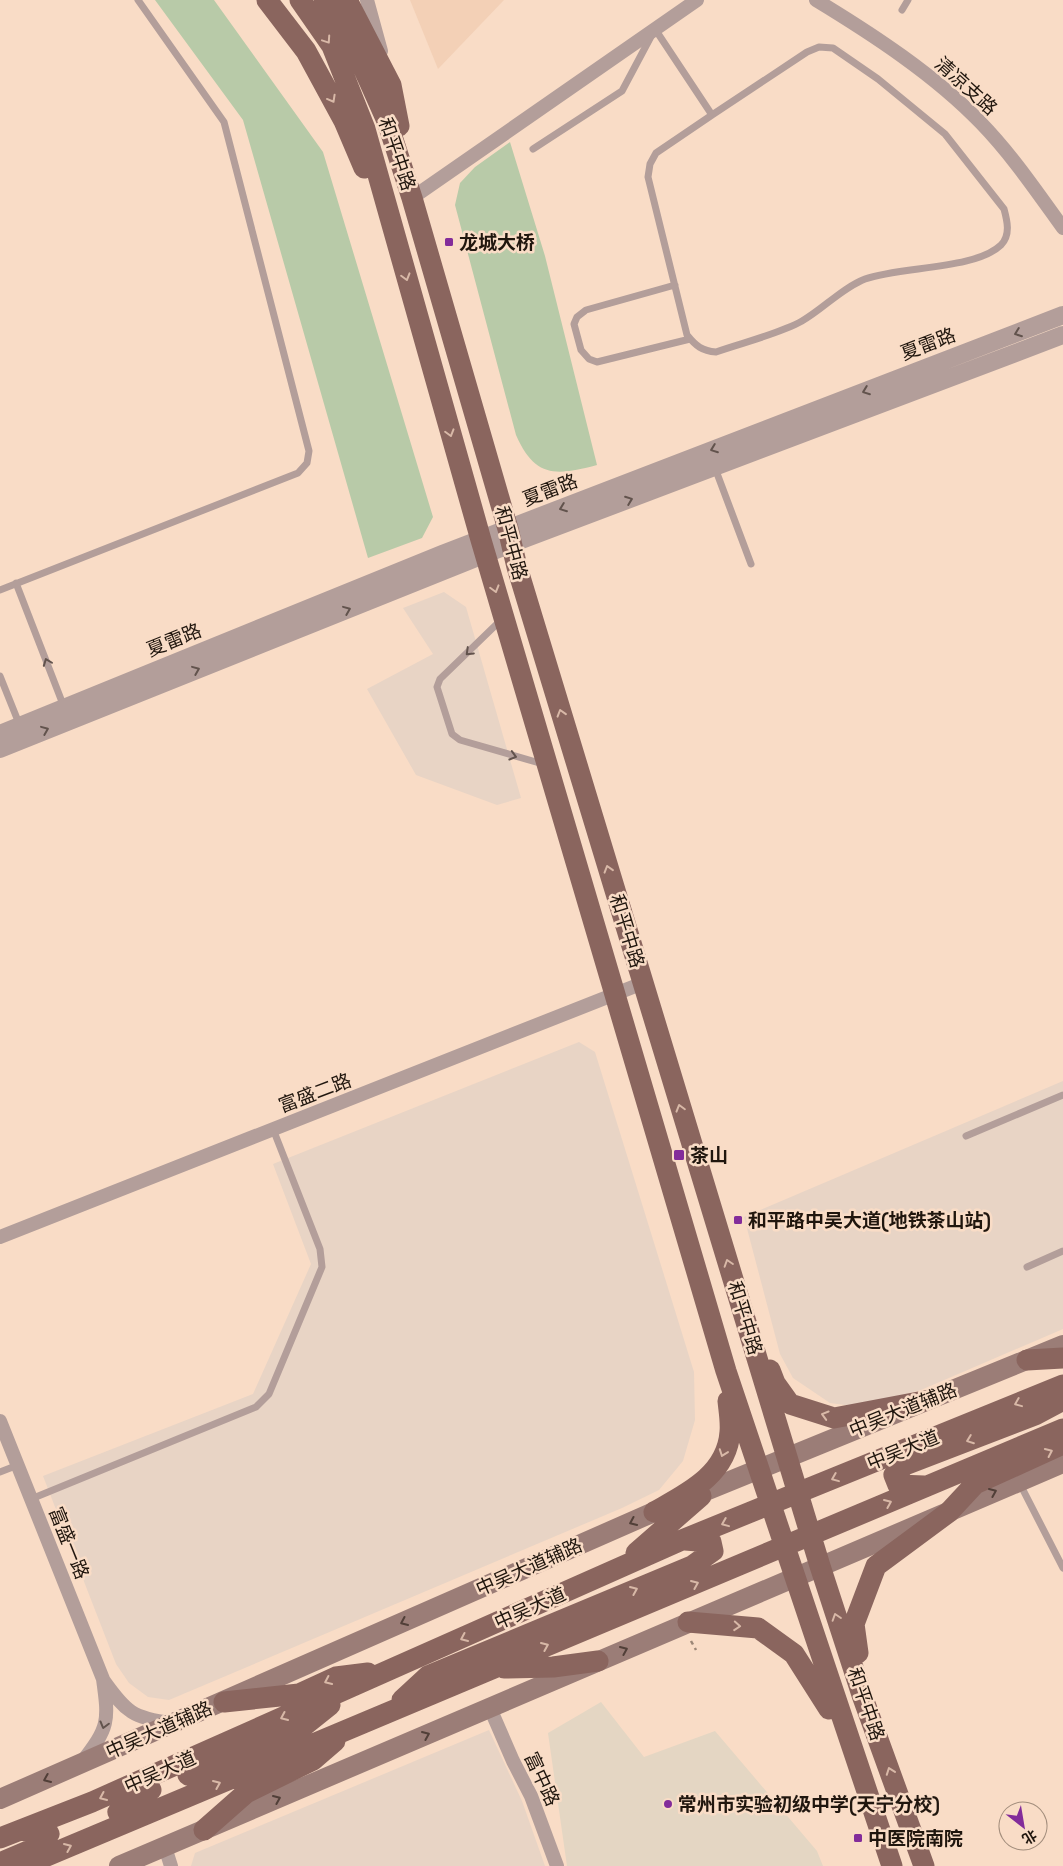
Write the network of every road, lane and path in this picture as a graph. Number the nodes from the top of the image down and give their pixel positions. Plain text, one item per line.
1 (138, 0) edge
2 (267, 0) edge
3 (300, 0) edge
4 (324, 0) edge
5 (347, 0) edge
6 (367, 0) edge
7 (696, 0) edge
8 (816, 0) edge
9 (908, 0) edge
10 (902, 10) dead end
11 (655, 29) junction
12 (391, 85) junction
13 (712, 115) junction
14 (533, 149) dead end
15 (412, 198) junction
16 (1063, 228) edge
17 (396, 240) junction
18 (675, 285) junction
19 (1063, 315) edge
20 (1063, 334) edge
21 (690, 338) junction
22 (715, 467) junction
23 (510, 537) junction
24 (483, 547) junction
25 (751, 564) dead end
26 (16, 583) junction
27 (0, 590) edge
28 (504, 618) junction
29 (0, 676) edge
30 (64, 708) junction
31 (20, 726) junction
32 (0, 734) edge
33 (0, 748) edge
34 (547, 766) junction
35 (643, 983) junction
36 (614, 995) junction
37 (1063, 1095) edge
38 (273, 1129) junction
39 (966, 1136) dead end
40 (0, 1237) edge
41 (1063, 1251) edge
42 (1027, 1267) dead end
43 (743, 1310) junction
44 (1063, 1345) edge
45 (1063, 1358) edge
46 (1026, 1360) junction
47 (726, 1371) junction
48 (1063, 1385) edge
49 (1063, 1400) edge
50 (924, 1401) junction
51 (0, 1421) edge
52 (1061, 1433) edge
53 (787, 1457) junction
54 (1063, 1463) edge
55 (18, 1465) junction
56 (759, 1469) junction
57 (0, 1472) edge
58 (1019, 1482) junction
59 (929, 1486) junction
60 (707, 1490) junction
61 (798, 1493) junction
62 (31, 1498) junction
63 (770, 1504) junction
64 (654, 1512) junction
65 (948, 1512) junction
66 (810, 1536) junction
67 (682, 1540) junction
68 (784, 1546) junction
69 (820, 1566) junction
70 (620, 1568) junction
71 (1063, 1568) edge
72 (794, 1577) junction
73 (689, 1632) junction
74 (696, 1650) dead end
75 (598, 1661) junction
76 (494, 1668) junction
77 (393, 1670) junction
78 (103, 1679) junction
79 (354, 1686) junction
80 (863, 1698) junction
81 (224, 1702) junction
82 (490, 1708) junction
83 (389, 1712) junction
84 (174, 1723) junction
85 (352, 1728) junction
86 (847, 1739) junction
87 (80, 1765) junction
88 (0, 1799) edge
89 (137, 1818) junction
90 (204, 1830) junction
91 (9, 1835) edge
92 (165, 1847) junction
93 (0, 1863) edge
94 (23, 1866) edge
95 (119, 1866) edge
96 (171, 1866) edge
97 (557, 1866) edge
98 (892, 1866) edge
99 (924, 1866) edge

1 - 26 lane
2 -> 17 main road
3 -> 17 main road, 和平中路
4 - 15 main road, 和平中路
5 - 12 main road
6 - 12 street
7 - 11 street
8 - 16 street, 清凉支路
9 - 10 lane
11 - 13 lane
11 - 14 lane
11 - 15 street
12 - 15 main road
13 - 18 lane
13 - 21 lane
15 - 23 main road, 和平中路
17 -> 24 main road, 和平中路
18 - 21 lane
18 - 21 lane
19 -> 23 street, 夏雷路
20 - 22 street, 夏雷路
23 -> 22 street, 夏雷路
22 - 25 lane
23 - 24 street, 夏雷路
35 -> 23 main road, 和平中路
24 -> 28 main road, 和平中路
24 - 30 street, 夏雷路
33 -> 24 street, 夏雷路
26 - 27 lane
30 -> 26 lane
28 - 34 main road, 和平中路
28 -> 34 lane
29 - 31 lane
30 - 31 street, 夏雷路
31 - 32 street, 夏雷路
34 - 36 main road, 和平中路
35 - 36 street, 富盛二路
43 -> 35 main road, 和平中路
36 - 38 street, 富盛二路
36 - 47 main road, 和平中路
37 - 39 lane
38 - 40 street, 富盛二路
38 - 62 lane
41 - 42 lane
50 -> 43 main road
43 - 53 main road, 和平中路
44 - 46 main road, 中吴大道辅路
45 - 46 main road
46 - 50 main road, 中吴大道辅路
47 - 56 main road, 和平中路
47 -> 64 main road
48 -> 61 main road, 中吴大道
49 -> 59 main road
50 - 53 main road, 中吴大道辅路
51 - 55 street, 富盛一路
52 - 59 main road, 中吴大道
65 -> 52 main road
53 - 56 main road, 中吴大道辅路
53 - 61 main road, 和平中路
54 - 58 main road
55 - 57 lane
55 - 62 street, 富盛一路
56 - 60 main road, 中吴大道辅路
56 - 63 main road, 和平中路
65 -> 58 main road
58 - 71 lane
66 -> 59 main road, 中吴大道
60 - 64 main road, 中吴大道辅路
60 - 70 main road
61 - 63 main road, 中吴大道
61 - 66 main road, 和平中路
62 - 78 street, 富盛一路
63 -> 67 main road, 中吴大道
63 - 68 main road, 和平中路
64 -> 81 main road, 中吴大道辅路
65 - 69 main road
65 - 80 main road
66 - 68 main road, 中吴大道
66 - 69 main road, 和平中路
67 - 70 main road, 中吴大道
83 -> 67 main road
68 - 72 main road, 和平中路
76 -> 68 main road, 中吴大道
69 - 72 main road
80 -> 69 main road, 和平中路
70 -> 77 main road, 中吴大道
72 - 73 main road
72 - 86 main road, 和平中路
73 - 74 path
75 -> 73 main road
73 -> 86 main road
75 - 76 main road
75 - 82 main road
76 - 83 main road, 中吴大道
77 - 79 main road, 中吴大道
77 -> 81 main road
78 - 84 street
78 -> 87 street
79 - 89 main road
79 -> 91 main road, 中吴大道
99 -> 80 main road, 和平中路
81 - 84 main road, 中吴大道辅路
90 -> 82 main road
82 - 97 street, 富中路
83 - 85 main road, 中吴大道
84 - 87 main road, 中吴大道辅路
89 -> 85 main road, 中吴大道
85 - 90 main road
86 - 98 main road, 和平中路
87 -> 88 main road, 中吴大道辅路
94 -> 89 main road, 中吴大道
90 - 92 main road
91 - 93 main road
92 - 95 main road
92 - 96 street

